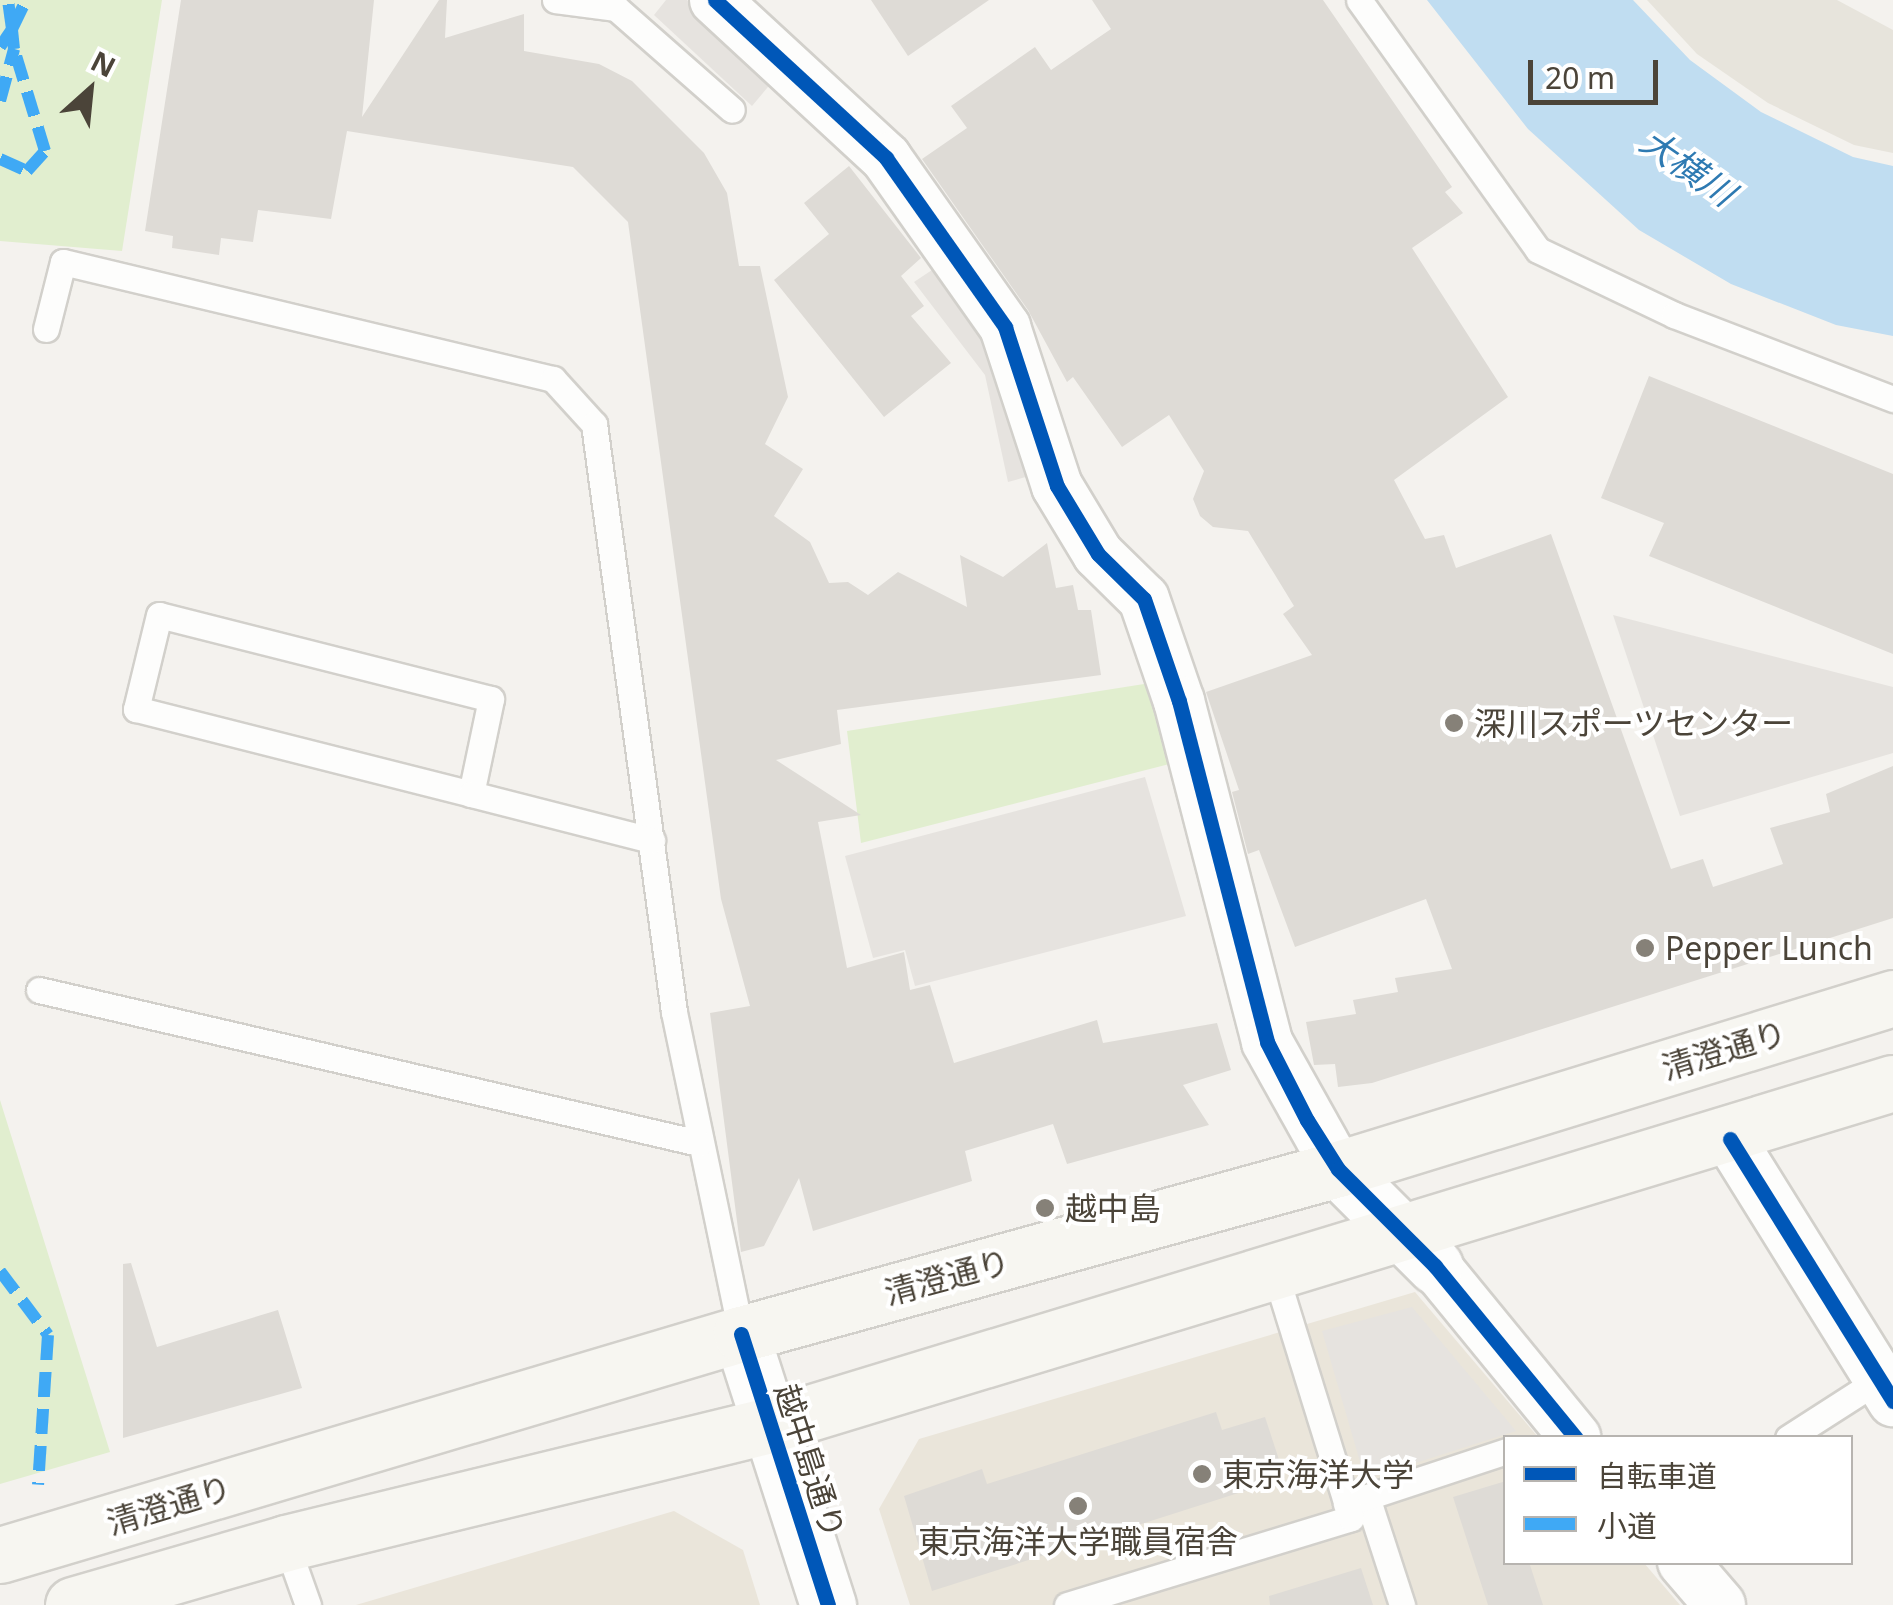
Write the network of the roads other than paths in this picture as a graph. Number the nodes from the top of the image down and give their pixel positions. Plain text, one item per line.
1 (555, 0) edge
2 (714, 0) edge
3 (1359, 0) edge
4 (732, 110) dead end
5 (46, 329) dead end
6 (1893, 399) edge
7 (471, 794) junction
8 (652, 840) junction
9 (39, 990) dead end
10 (1893, 998) edge
11 (1893, 1083) edge
12 (1730, 1139) junction
13 (699, 1142) junction
14 (1338, 1168) junction
15 (1418, 1250) junction
16 (1275, 1272) junction
17 (741, 1334) junction
18 (1886, 1390) edge
19 (770, 1425) junction
20 (1564, 1435) edge
21 (1794, 1435) edge
22 (1503, 1452) edge
23 (1357, 1500) junction
24 (286, 1544) junction
25 (0, 1555) edge
26 (1686, 1565) edge
27 (74, 1605) edge
28 (308, 1605) edge
29 (828, 1605) edge
30 (1067, 1605) edge
31 (1402, 1605) edge
32 (1720, 1605) edge

1 - 4 lane
2 - 14 street
3 - 6 lane
5 - 8 lane
7 - 7 lane
7 - 8 lane
8 - 13 lane
9 - 13 lane
10 - 14 main road, 清澄通り
11 - 12 main road
12 - 15 main road
12 - 18 street
13 - 17 lane
14 - 15 street
14 - 17 main road, 清澄通り
15 - 16 main road
15 - 20 street
16 - 19 main road
16 - 23 lane
17 - 19 street, 越中島通り
17 - 25 main road, 清澄通り
18 - 21 lane
19 - 24 main road
19 - 29 street, 越中島通り
22 - 23 lane
23 - 30 lane
23 - 31 lane
24 - 27 main road
24 - 28 lane
26 - 32 street

